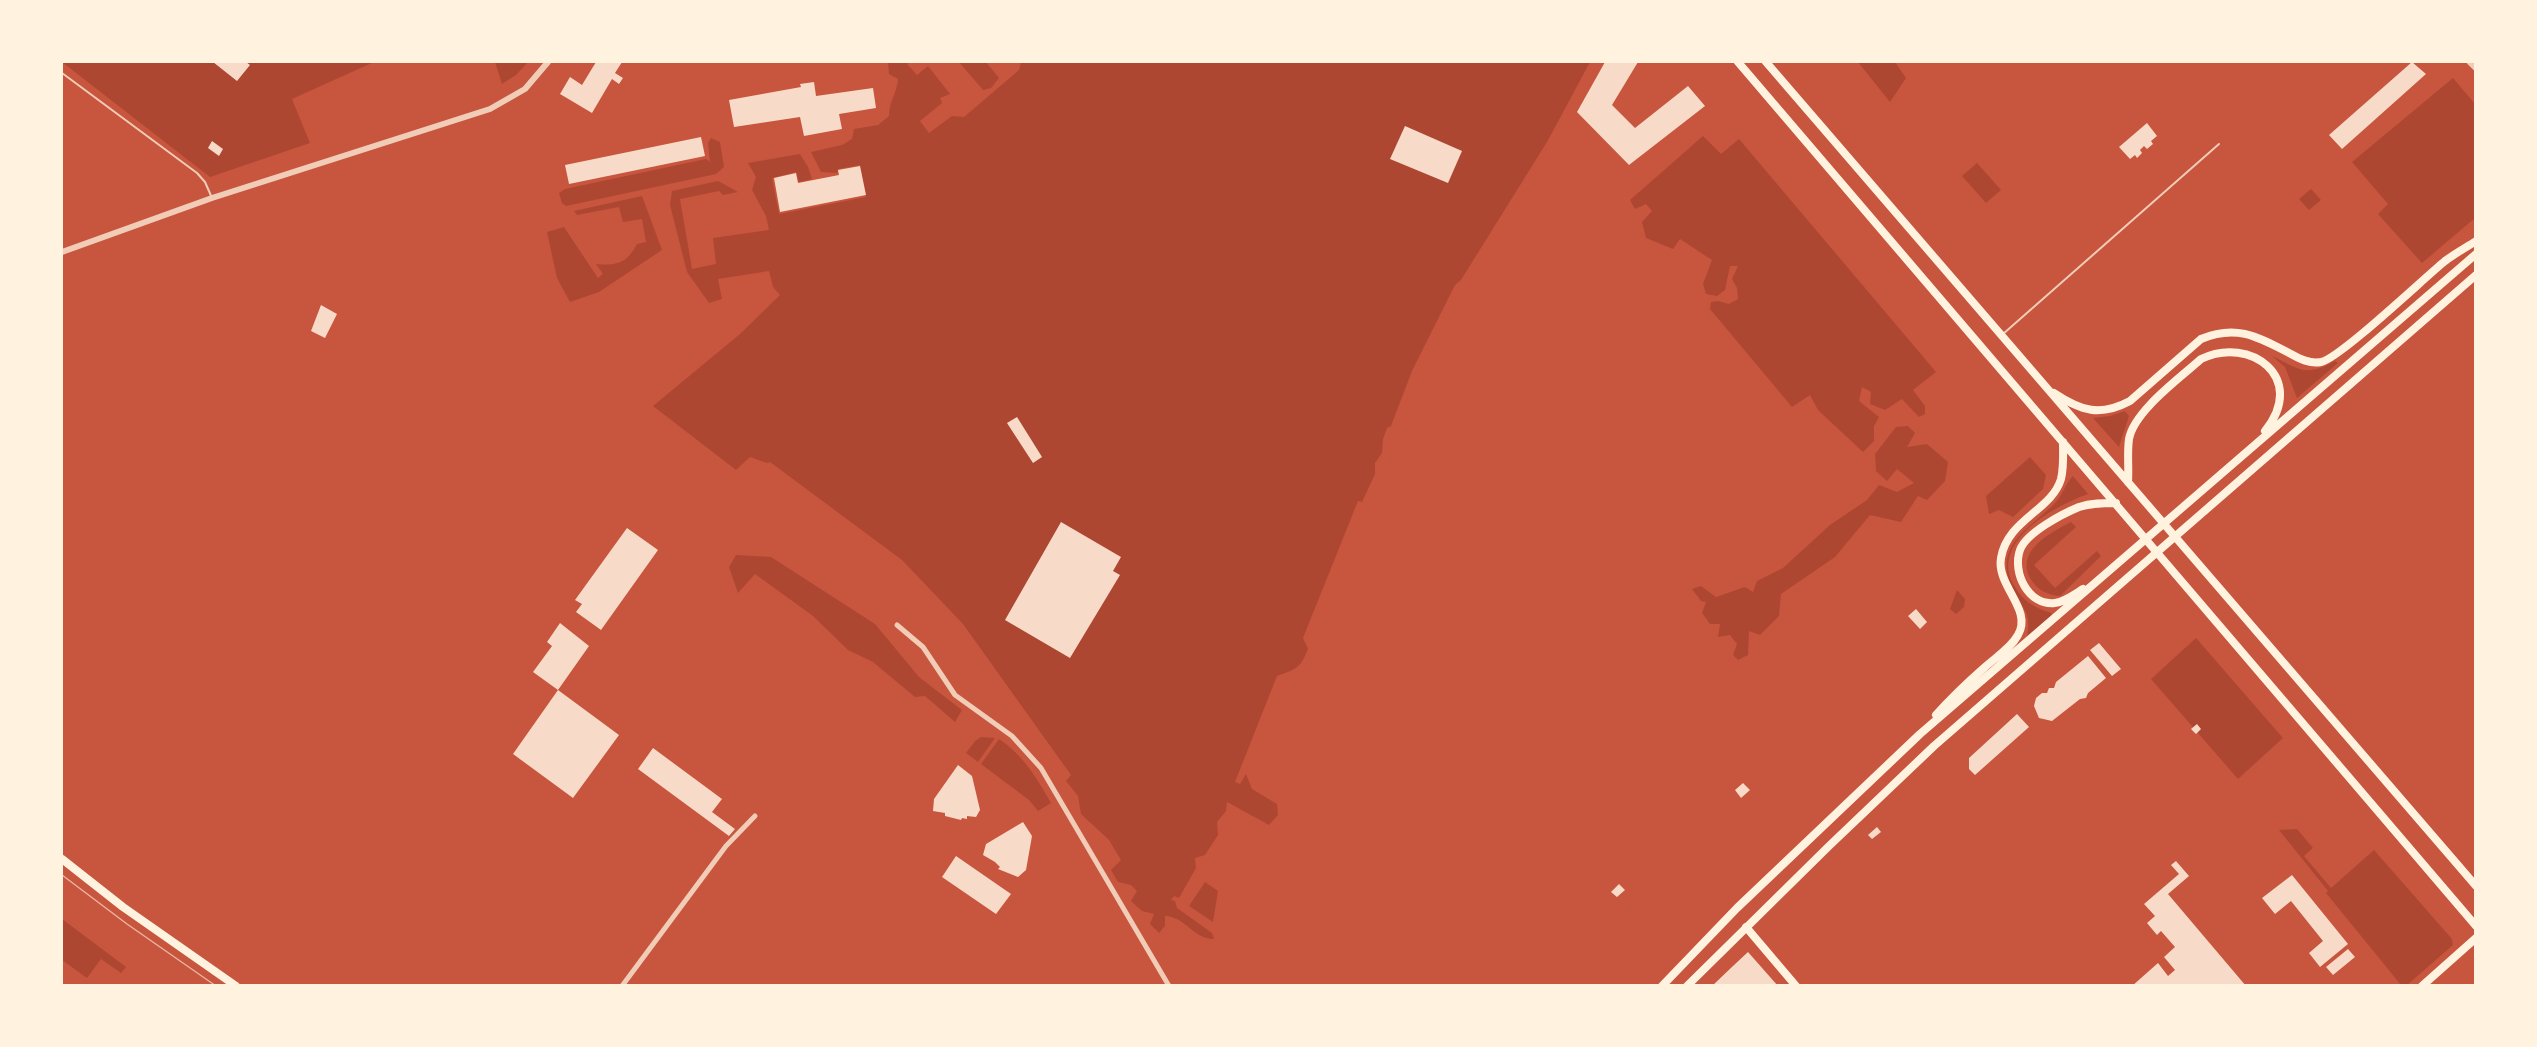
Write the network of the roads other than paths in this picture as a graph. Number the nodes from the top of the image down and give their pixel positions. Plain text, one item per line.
1 (548, 62) edge
2 (1738, 62) edge
3 (1766, 62) edge
4 (2469, 62) edge
5 (2475, 69) edge
6 (62, 74) edge
7 (2219, 144) dead end
8 (212, 198) junction
9 (2475, 241) edge
10 (62, 252) edge
11 (2475, 254) edge
12 (2475, 275) edge
13 (2001, 336) junction
14 (2046, 388) junction
15 (2063, 442) junction
16 (2251, 449) junction
17 (2128, 482) junction
18 (2116, 503) junction
19 (2100, 580) junction
20 (897, 625) dead end
21 (1920, 734) junction
22 (755, 816) dead end
23 (62, 859) edge
24 (2475, 886) edge
25 (2475, 926) edge
26 (1746, 927) junction
27 (2475, 939) edge
28 (236, 986) edge
29 (622, 986) edge
30 (1169, 986) edge
31 (1662, 986) edge
32 (1687, 986) edge
33 (1796, 986) edge
34 (2422, 986) edge

1 - 8 street
2 - 15 main road
3 - 13 main road
4 - 5 street
6 - 8 lane
7 - 13 lane
8 - 10 street
9 - 14 main road
11 - 16 main road
12 - 26 main road
13 - 14 main road
14 - 17 main road
15 - 18 main road
15 - 21 main road
16 - 17 main road
16 - 19 main road
17 - 24 main road
18 - 19 main road
18 - 25 main road
19 - 21 main road
20 - 30 street
21 - 31 main road
22 - 29 street
23 - 28 main road
26 - 32 main road
26 - 33 main road
27 - 34 main road

